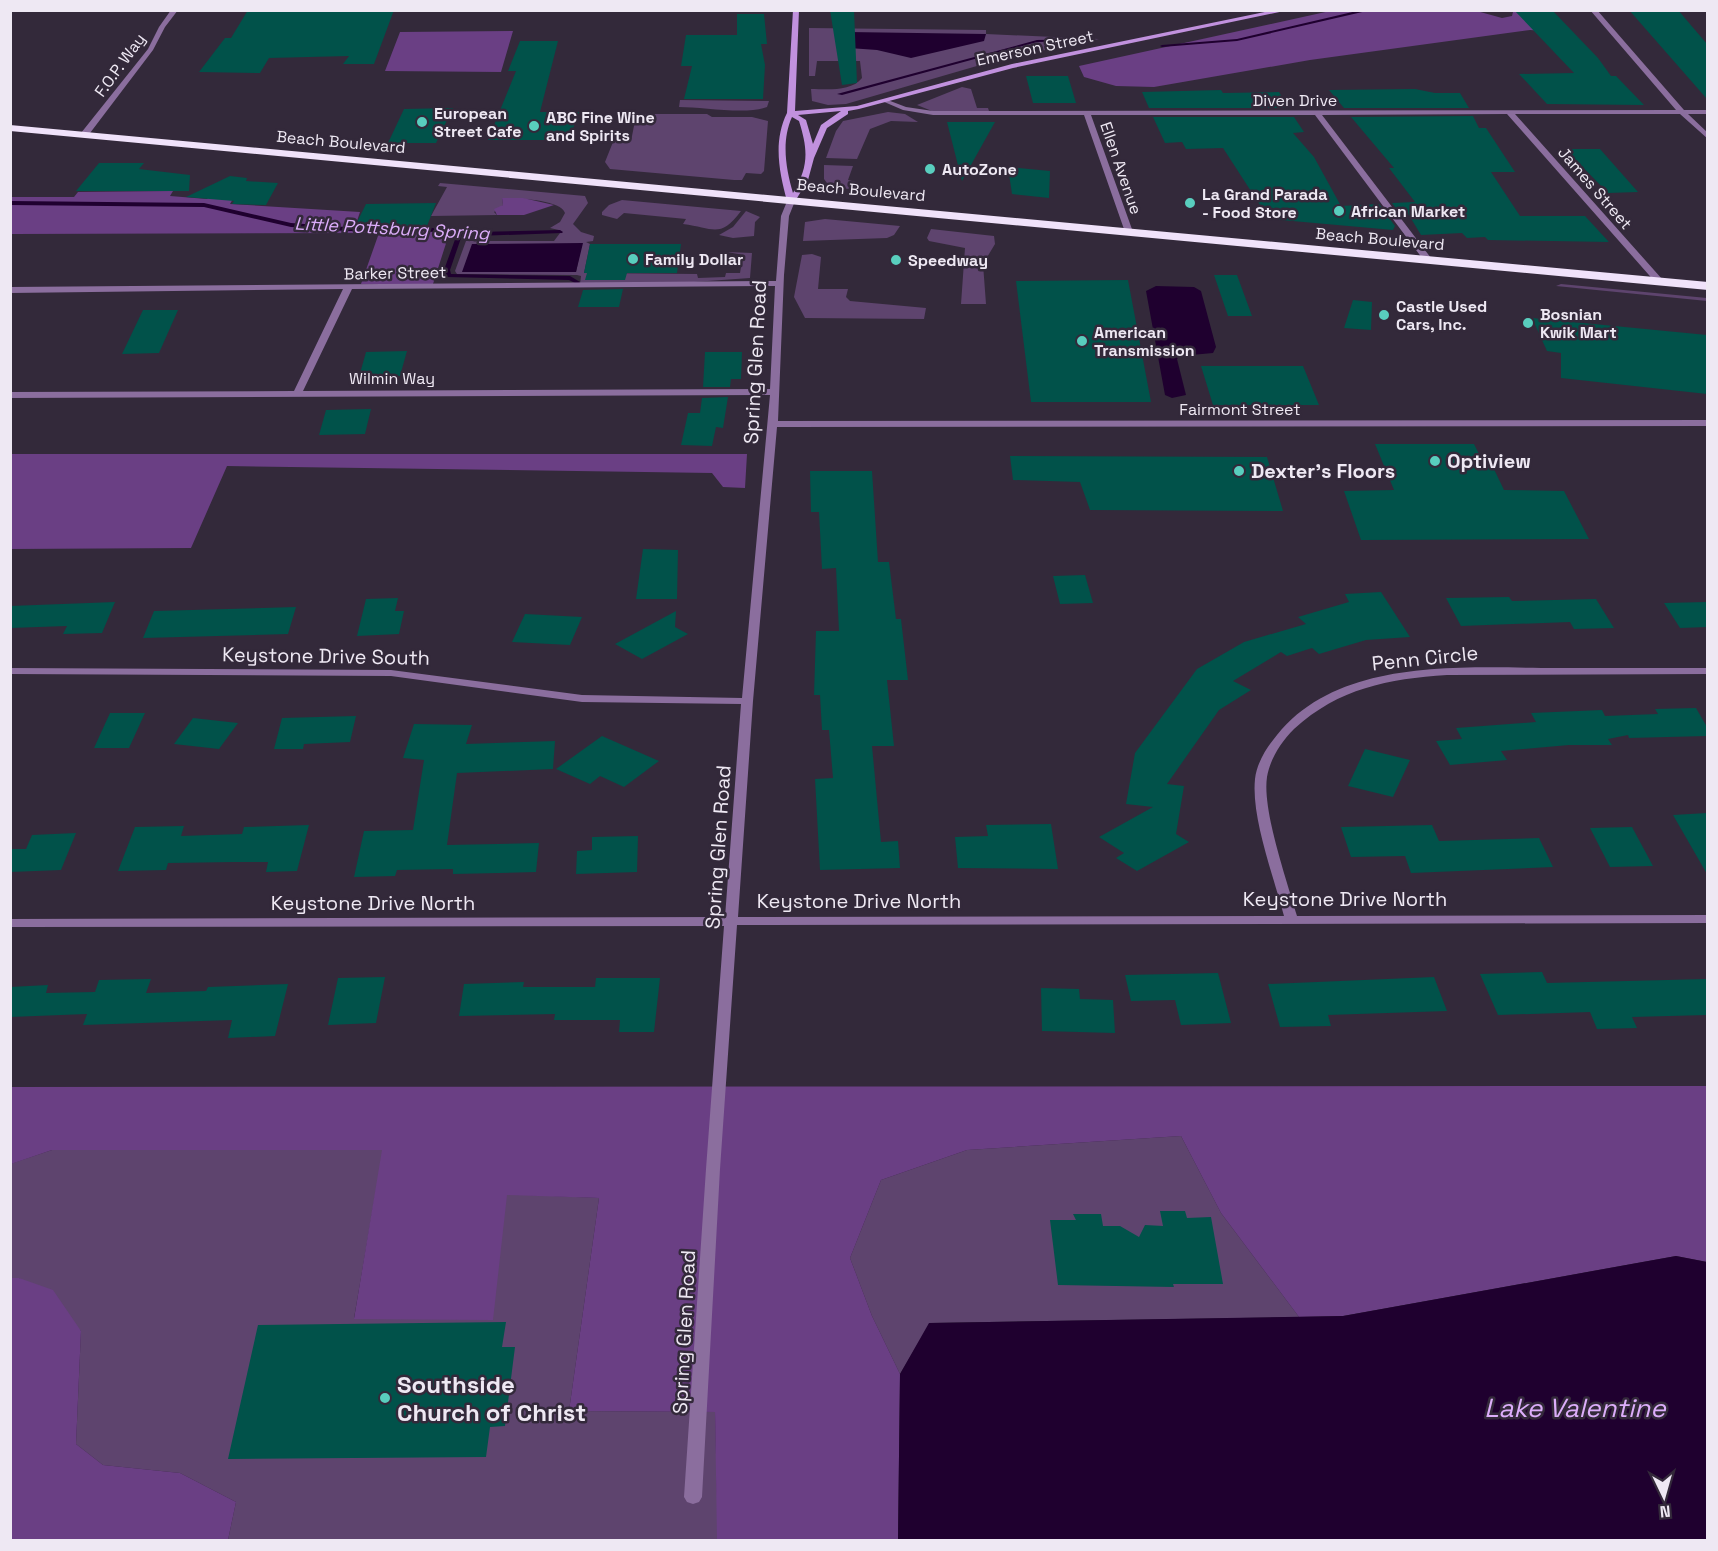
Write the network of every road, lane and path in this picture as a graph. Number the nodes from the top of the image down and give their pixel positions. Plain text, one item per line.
1 (175, 10) edge
2 (796, 10) edge
3 (1286, 10) edge
4 (1593, 10) edge
5 (885, 101) junction
6 (856, 108) junction
7 (1682, 112) junction
8 (1707, 112) edge
9 (791, 113) junction
10 (1317, 113) junction
11 (1510, 113) junction
12 (1087, 114) junction
13 (10, 128) edge
14 (84, 135) junction
15 (1707, 137) edge
16 (811, 156) junction
17 (791, 201) junction
18 (1129, 232) junction
19 (1428, 260) junction
20 (1659, 281) junction
21 (779, 283) junction
22 (1707, 286) edge
23 (348, 288) junction
24 (10, 290) edge
25 (774, 392) junction
26 (297, 394) junction
27 (10, 395) edge
28 (1707, 423) edge
29 (773, 424) junction
30 (10, 670) edge
31 (1707, 671) edge
32 (747, 701) junction
33 (1707, 918) edge
34 (1291, 919) junction
35 (732, 921) junction
36 (10, 923) edge
37 (693, 1497) dead end

1 - 14 street, F.O.P. Way
2 - 9 main road, Spring Glen Road
3 - 5 main road, Emerson Street
4 - 7 street
5 - 6 main road, Emerson Street
5 - 12 street, Diven Drive
6 - 9 main road, Emerson Street
6 - 16 main road, Spring Glen Road
7 - 8 street, Diven Drive
7 - 11 street, Diven Drive
7 - 15 street
9 - 16 main road
9 - 17 main road, Spring Glen Road
10 - 11 street, Diven Drive
10 - 12 street, Diven Drive
10 - 19 street
11 - 20 street, James Street
12 - 18 street, Ellen Avenue
13 - 14 highway, Beach Boulevard
14 - 17 highway, Beach Boulevard
16 - 17 main road, Spring Glen Road
17 - 18 highway, Beach Boulevard
17 - 21 street, Spring Glen Road
18 - 19 highway, Beach Boulevard
19 - 20 highway, Beach Boulevard
20 - 22 highway, Beach Boulevard
21 - 23 street, Barker Street
21 - 25 street, Spring Glen Road
23 - 24 street, Barker Street
23 - 26 street
25 - 26 street, Wilmin Way
25 - 29 street, Spring Glen Road
26 - 27 street, Wilmin Way
28 - 29 street, Fairmont Street
29 - 32 street, Spring Glen Road
30 - 32 street, Keystone Drive South
31 - 34 street, Penn Circle
32 - 35 street, Spring Glen Road
33 - 34 street, Keystone Drive North
34 - 35 street, Keystone Drive North
35 - 36 street, Keystone Drive North
35 - 37 street, Spring Glen Road

